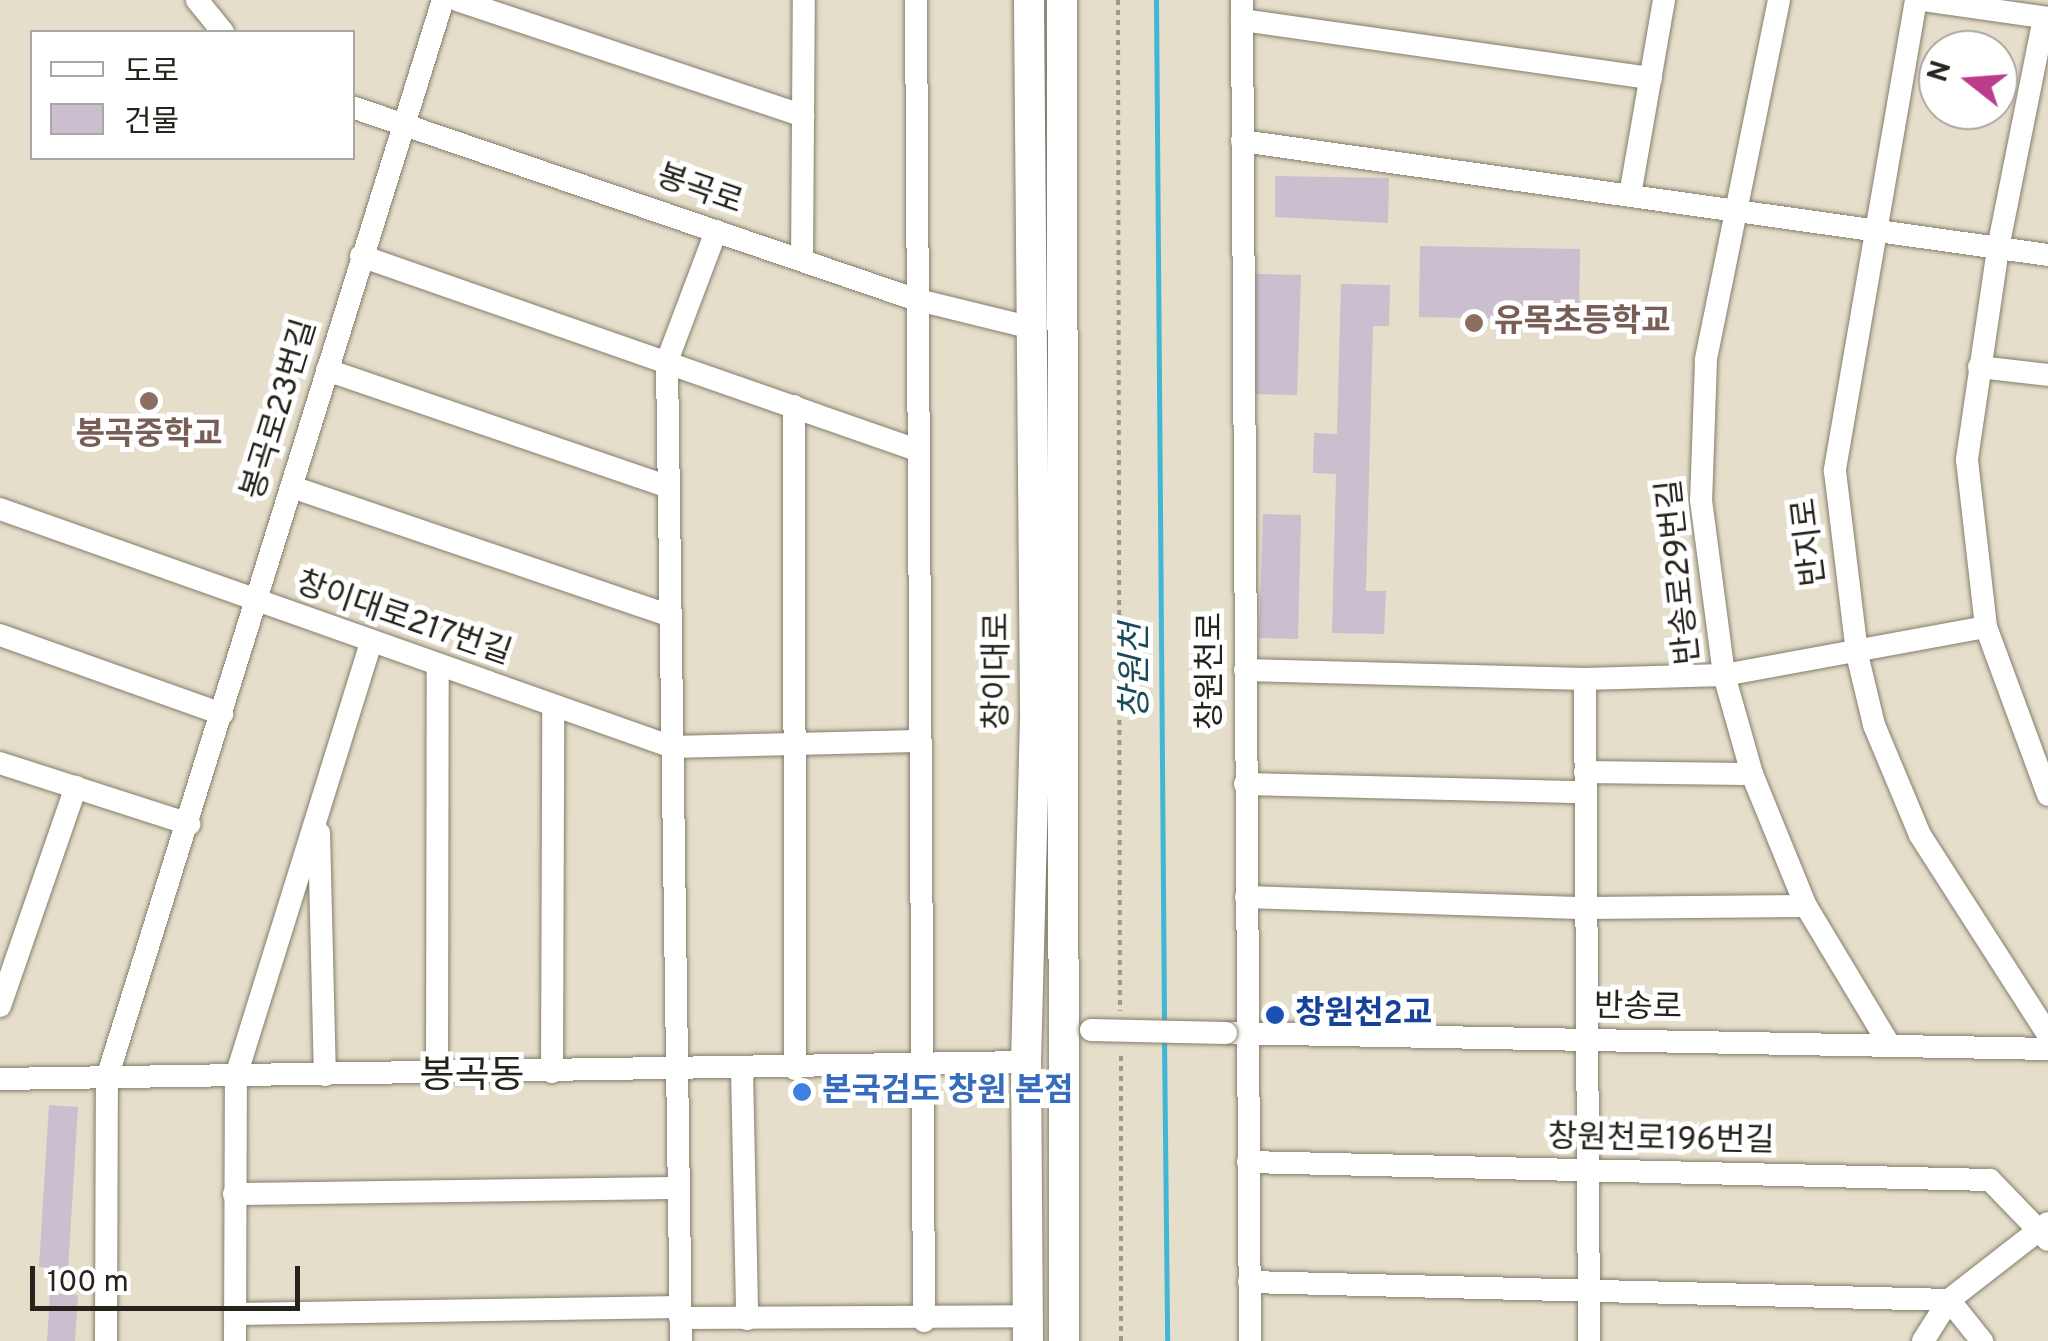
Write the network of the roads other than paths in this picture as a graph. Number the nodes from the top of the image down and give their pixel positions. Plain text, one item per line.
1 (198, 0) edge
2 (443, 0) edge
3 (458, 0) edge
4 (804, 0) edge
5 (916, 0) edge
6 (1029, 0) edge
7 (1062, 0) edge
8 (1664, 0) edge
9 (1779, 0) edge
10 (1919, 0) edge
11 (1242, 10) edge
12 (2046, 18) edge
13 (220, 30) edge
14 (1651, 78) junction
15 (355, 107) edge
16 (803, 116) junction
17 (401, 124) junction
18 (2024, 131) junction
19 (2048, 134) edge
20 (1242, 141) junction
21 (1630, 196) junction
22 (1736, 210) junction
23 (1877, 230) junction
24 (716, 231) junction
25 (1998, 248) junction
26 (2048, 255) edge
27 (361, 256) junction
28 (802, 260) junction
29 (914, 299) junction
30 (1028, 327) junction
31 (1061, 335) junction
32 (667, 361) junction
33 (1979, 367) junction
34 (327, 370) junction
35 (2048, 375) edge
36 (794, 406) junction
37 (914, 449) junction
38 (292, 487) junction
39 (669, 487) junction
40 (0, 510) edge
41 (257, 604) junction
42 (670, 616) junction
43 (1986, 627) junction
44 (0, 635) edge
45 (371, 643) junction
46 (1858, 654) junction
47 (438, 666) junction
48 (1245, 670) junction
49 (1724, 675) junction
50 (1584, 679) junction
51 (553, 706) junction
52 (222, 714) junction
53 (794, 741) junction
54 (916, 741) junction
55 (672, 747) junction
56 (0, 764) edge
57 (1752, 774) junction
58 (1584, 782) junction
59 (1245, 784) junction
60 (76, 787) junction
61 (2048, 795) edge
62 (318, 813) junction
63 (189, 824) junction
64 (1246, 898) junction
65 (1806, 906) junction
66 (1586, 908) junction
67 (0, 1006) edge
68 (1029, 1026) junction
69 (1078, 1029) junction
70 (1236, 1033) junction
71 (2048, 1034) edge
72 (1587, 1040) junction
73 (1890, 1046) junction
74 (2048, 1050) edge
75 (1026, 1062) junction
76 (923, 1068) junction
77 (795, 1069) junction
78 (742, 1070) junction
79 (678, 1071) junction
80 (552, 1072) junction
81 (437, 1074) junction
82 (325, 1075) junction
83 (236, 1076) junction
84 (107, 1078) junction
85 (0, 1079) edge
86 (1248, 1162) junction
87 (1588, 1173) junction
88 (679, 1188) junction
89 (234, 1194) junction
90 (2045, 1231) edge
91 (1250, 1282) junction
92 (1588, 1287) junction
93 (1949, 1300) junction
94 (235, 1314) junction
95 (748, 1319) junction
96 (924, 1321) junction
97 (680, 1322) edge
98 (1028, 1328) edge
99 (106, 1341) edge
100 (235, 1341) edge
101 (1064, 1341) edge
102 (1250, 1341) edge
103 (1589, 1341) edge
104 (1923, 1341) edge
105 (1982, 1341) edge

1 - 13 street
2 - 17 street, 봉곡로23번길
3 - 16 street
4 - 16 street
5 - 29 street
6 - 30 main road, 창이대로
7 - 31 main road, 창이대로
8 - 14 street
9 - 22 street, 반송로29번길
10 - 12 street
10 - 23 street, 반지로
11 - 14 street
11 - 20 street, 창원천로
12 - 18 street
14 - 21 street
15 - 17 street, 봉곡로
16 - 28 street
17 - 24 street, 봉곡로
17 - 27 street, 봉곡로23번길
18 - 19 street
18 - 25 street
20 - 21 street
20 - 48 street, 창원천로
21 - 22 street
22 - 23 street
22 - 49 street, 반송로29번길
23 - 25 street
23 - 46 street, 반지로
24 - 28 street, 봉곡로
24 - 32 street
25 - 26 street
25 - 33 street
27 - 32 street
27 - 34 street, 봉곡로23번길
28 - 29 street, 봉곡로
29 - 30 street, 봉곡로
29 - 37 street
30 - 31 main road
30 - 68 main road, 창이대로
31 - 69 main road, 창이대로
32 - 36 street
32 - 39 street
33 - 35 street
33 - 43 street
34 - 38 street, 봉곡로23번길
34 - 39 street
36 - 37 street
36 - 53 street
37 - 54 street
38 - 41 street, 봉곡로23번길
38 - 42 street
39 - 42 street
40 - 41 street, 창이대로217번길
41 - 45 street, 창이대로217번길
41 - 52 street, 봉곡로23번길
42 - 55 street
43 - 46 street
43 - 61 street
44 - 52 street
45 - 47 street, 창이대로217번길
45 - 62 street
46 - 49 street
46 - 71 street, 반지로
47 - 51 street, 창이대로217번길
47 - 81 street
48 - 50 street
48 - 59 street, 창원천로
49 - 50 street
49 - 57 street, 반송로29번길
50 - 58 street
51 - 55 street, 창이대로217번길
51 - 80 street
52 - 63 street, 봉곡로23번길
53 - 54 street, 창이대로217번길
53 - 55 street, 창이대로217번길
53 - 77 street
54 - 76 street
55 - 79 street
56 - 60 street
57 - 58 street
57 - 65 street, 반송로29번길
58 - 59 street
58 - 66 street
59 - 64 street, 창원천로
60 - 63 street
60 - 67 street
62 - 82 street
62 - 83 street
63 - 84 street, 봉곡로23번길
64 - 66 street
64 - 70 street, 창원천로
65 - 66 street
65 - 73 street, 반송로29번길
66 - 72 street
68 - 69 street
68 - 75 main road, 창이대로
69 - 70 street, 반송로, bridge
69 - 101 main road, 창이대로
70 - 72 street, 반송로
70 - 86 street, 창원천로
72 - 73 street, 반송로
72 - 87 street
73 - 74 street, 반송로
75 - 76 street
75 - 98 main road, 창이대로
76 - 77 street
76 - 96 street
77 - 78 street
78 - 79 street
78 - 95 street
79 - 80 street
79 - 88 street
80 - 81 street
81 - 82 street
82 - 83 street
83 - 84 street
83 - 89 street
84 - 85 street
84 - 99 street, 봉곡로23번길
86 - 87 street, 창원천로196번길
86 - 91 street, 창원천로
87 - 90 street, 창원천로196번길
87 - 92 street
88 - 89 street
88 - 97 street
89 - 94 street
90 - 93 street
91 - 92 street
91 - 102 street, 창원천로
92 - 93 street
92 - 103 street
93 - 104 street
93 - 105 street
94 - 97 street
94 - 100 street
95 - 96 street
95 - 97 street
96 - 98 street

